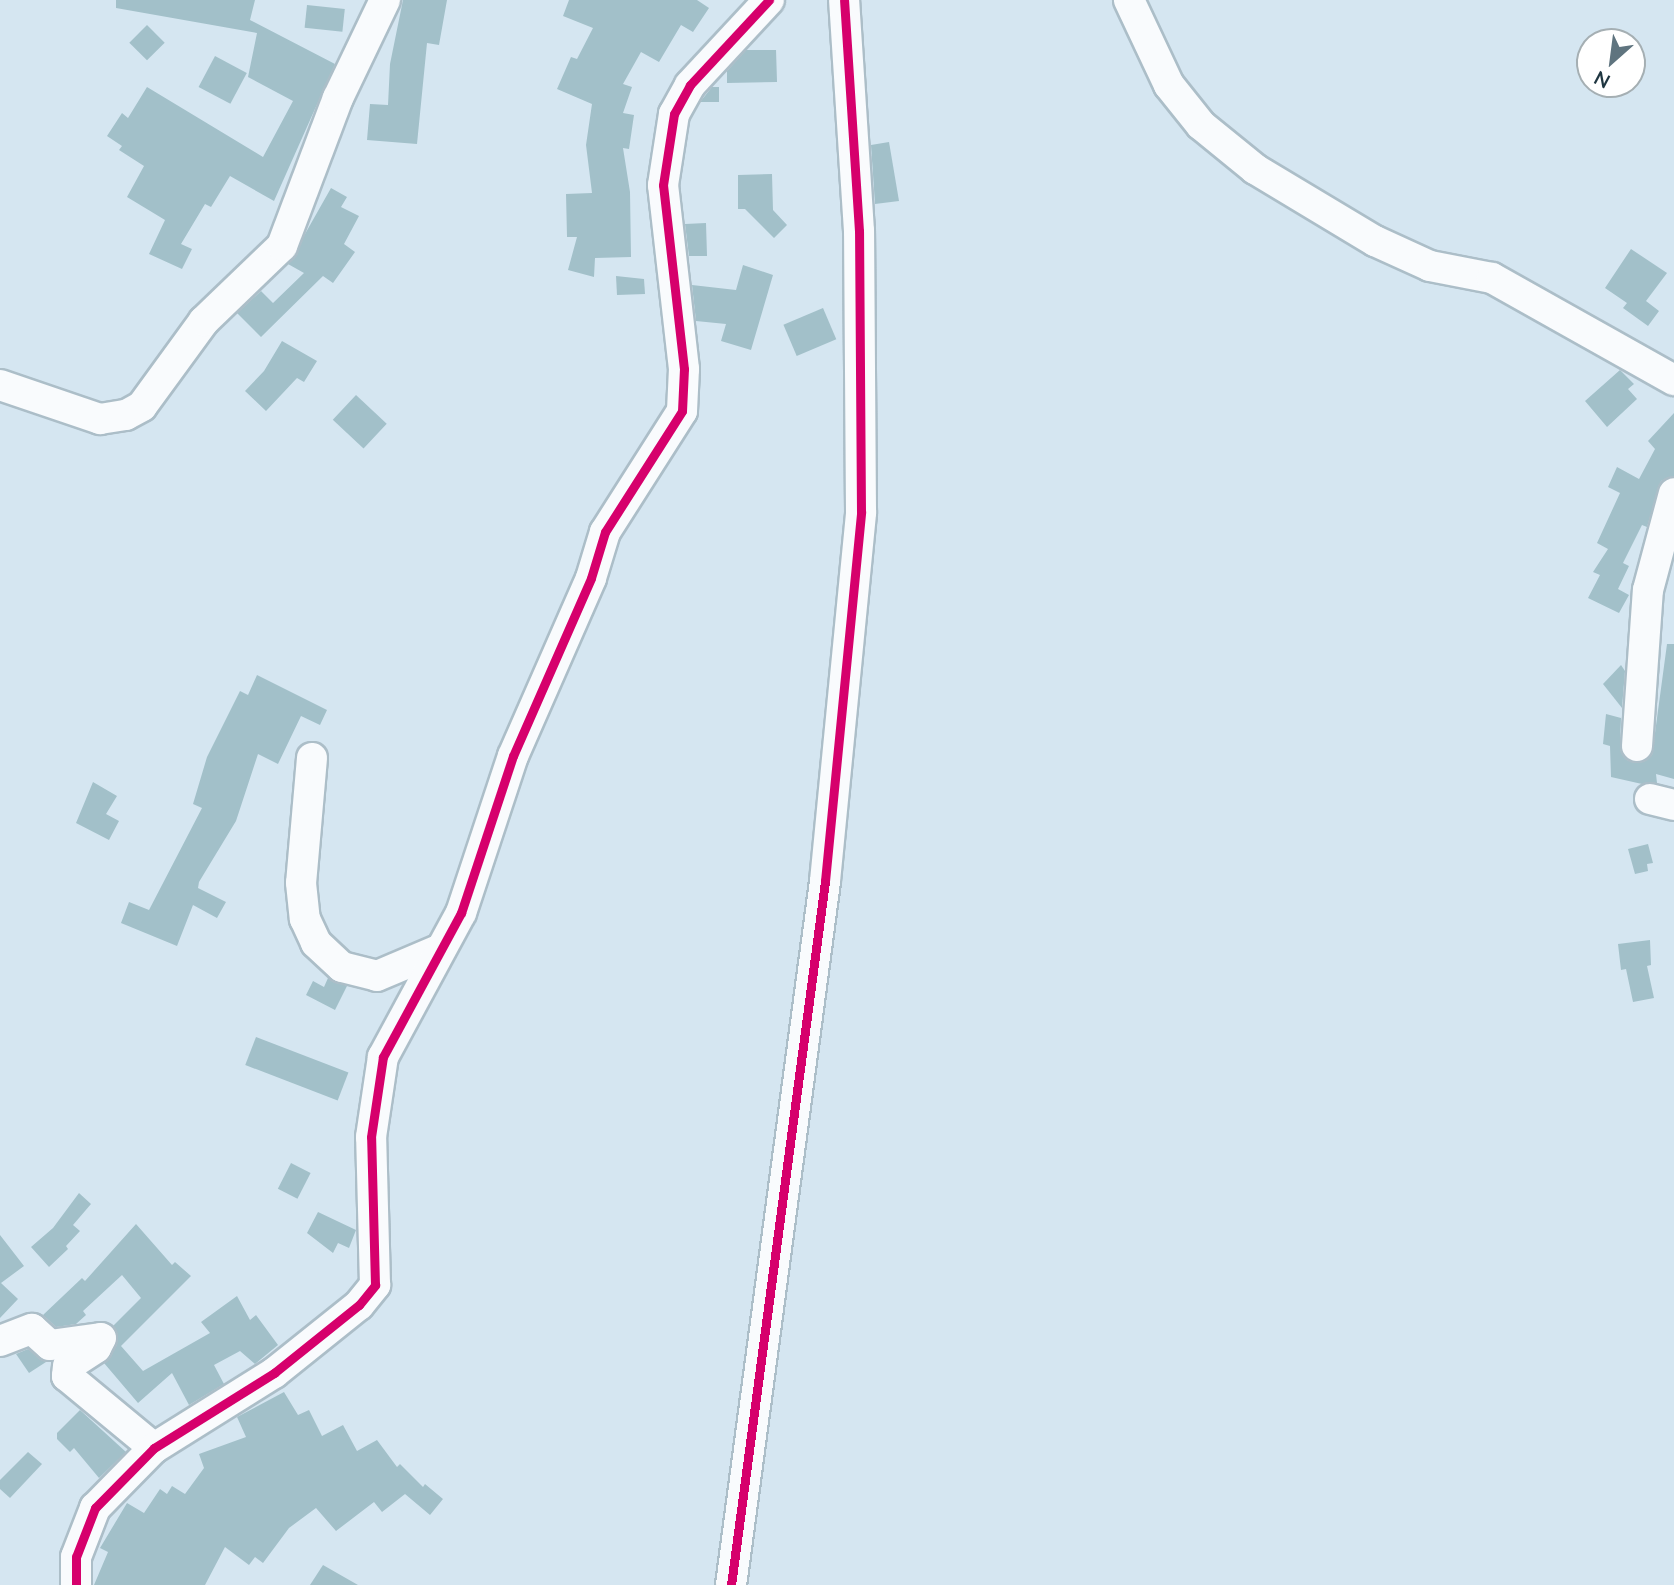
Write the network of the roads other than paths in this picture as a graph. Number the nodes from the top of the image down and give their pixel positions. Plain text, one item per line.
1 (385, 0) edge
2 (769, 0) edge
3 (844, 0) edge
4 (1129, 0) edge
5 (1674, 380) edge
6 (0, 385) edge
7 (1674, 493) edge
8 (1665, 556) edge
9 (1637, 746) dead end
10 (312, 758) dead end
11 (441, 948) junction
12 (0, 1341) edge
13 (154, 1448) junction
14 (76, 1585) edge
15 (731, 1585) edge

1 - 6 street
2 - 11 street
3 - 15 street
4 - 5 street
7 - 8 street
8 - 9 street
10 - 11 street
11 - 13 street
12 - 13 street
13 - 14 street

